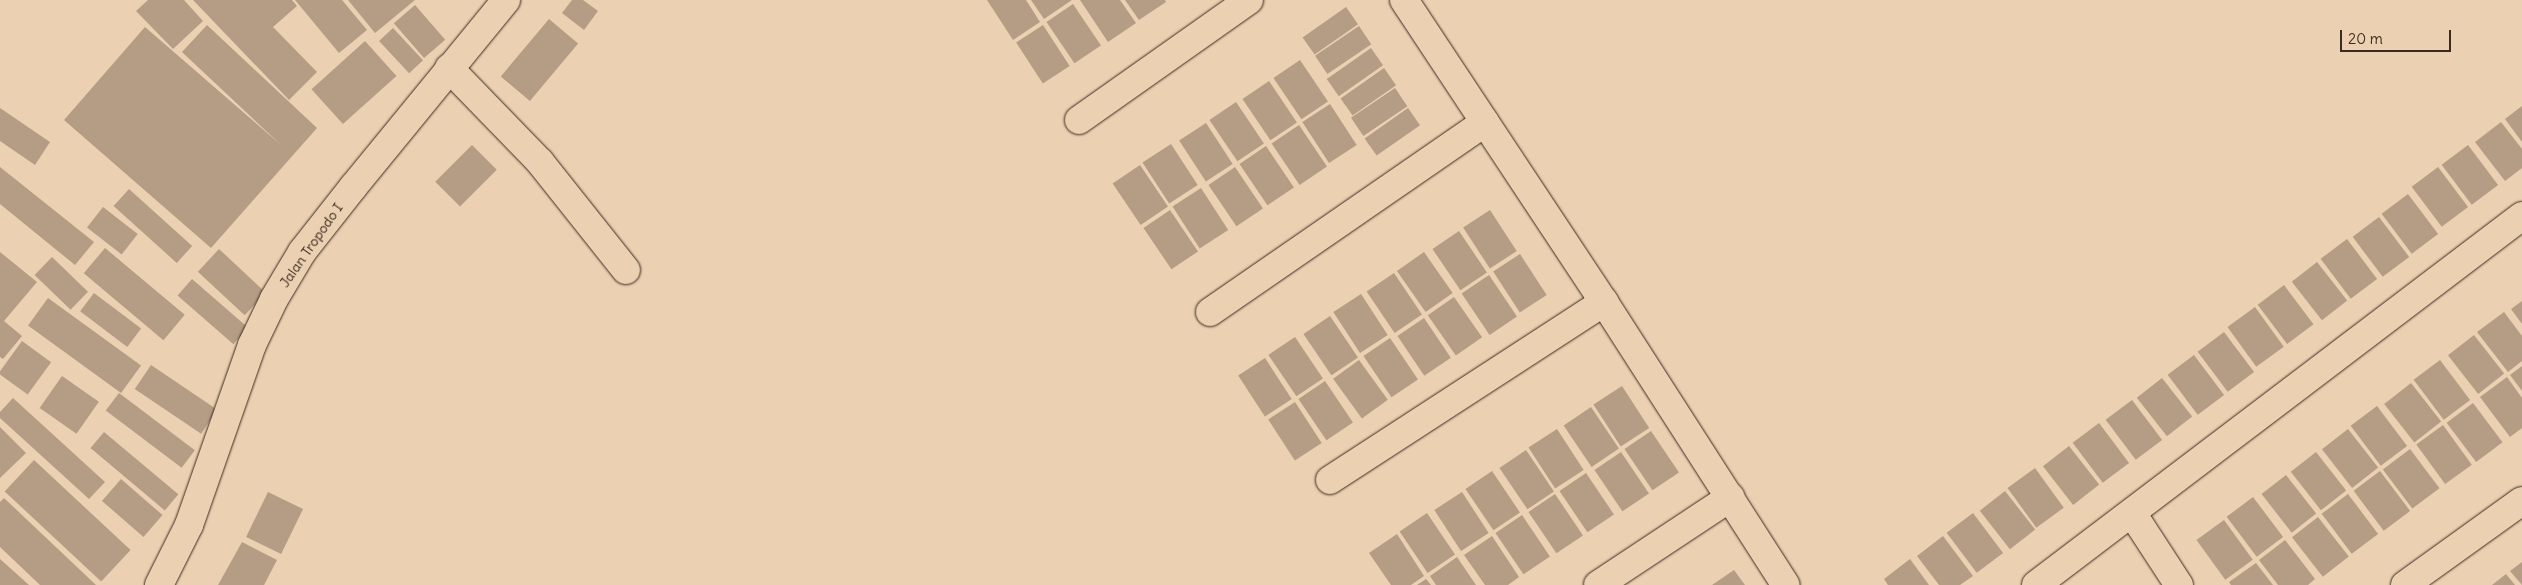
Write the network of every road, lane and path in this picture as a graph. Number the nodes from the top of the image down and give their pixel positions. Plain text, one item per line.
1 (506, 0) edge
2 (1249, 0) edge
3 (1404, 0) edge
4 (449, 68) junction
5 (1079, 120) dead end
6 (1486, 122) junction
7 (2522, 216) edge
8 (626, 270) dead end
9 (1604, 302) junction
10 (1210, 312) dead end
11 (1330, 480) dead end
12 (1731, 497) junction
13 (2522, 501) edge
14 (2132, 513) junction
15 (2177, 584) edge
16 (159, 585) edge
17 (1598, 585) edge
18 (1786, 585) edge
19 (2036, 585) edge
20 (2405, 585) edge

1 - 4 street, Jalan Tropodo I
2 - 5 street
3 - 6 street
4 - 8 street
4 - 16 street, Jalan Tropodo I
6 - 9 street
6 - 10 street
7 - 14 street
9 - 11 street
9 - 12 street
12 - 17 street
12 - 18 street
13 - 20 street
14 - 15 street
14 - 19 street

